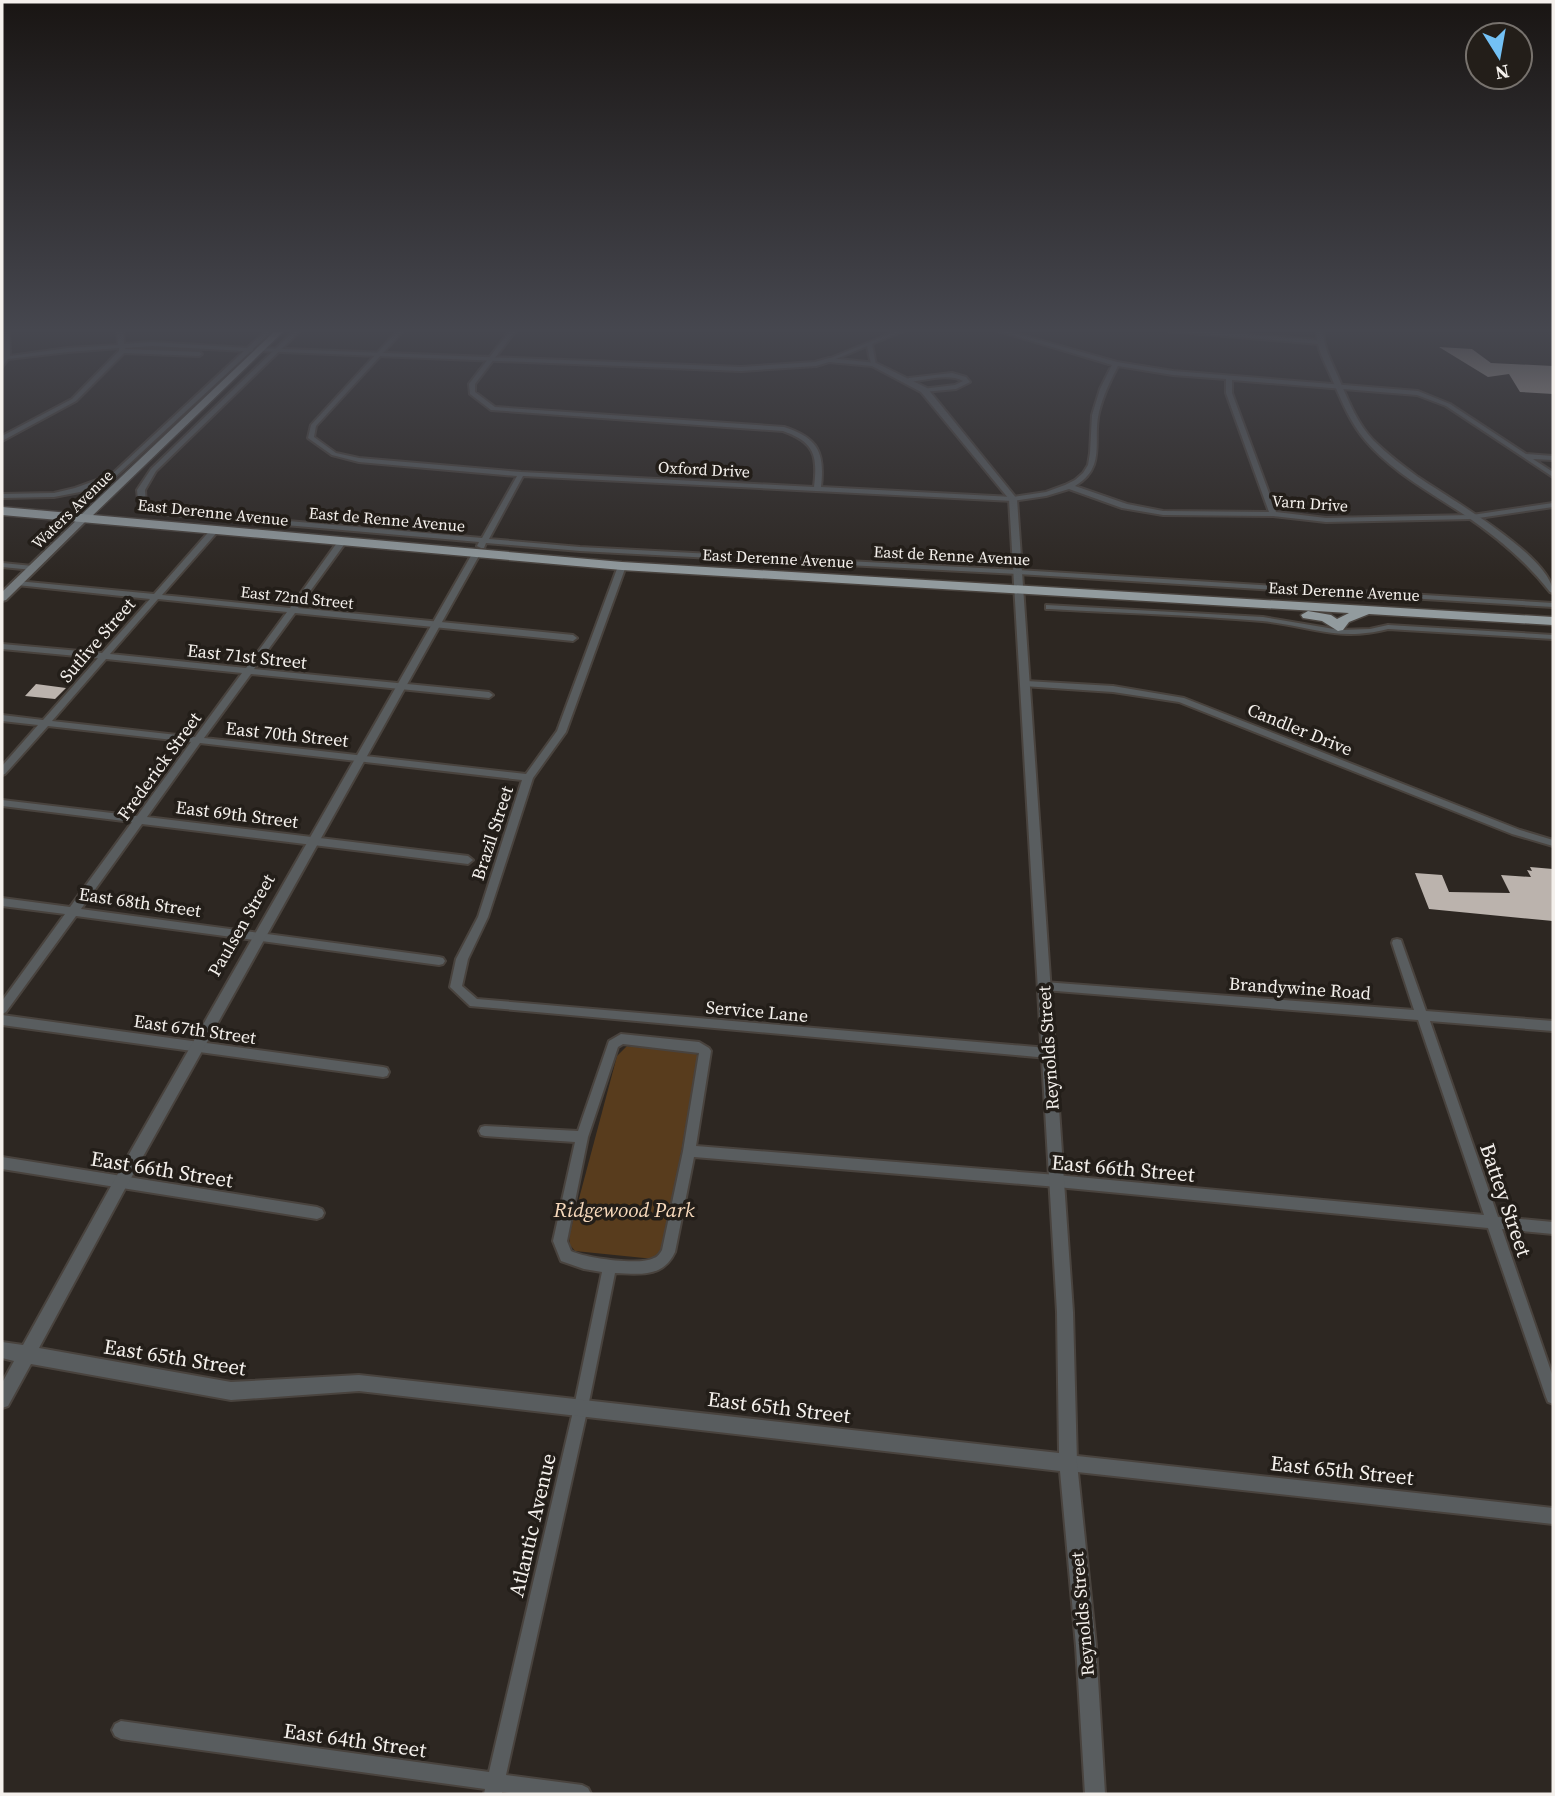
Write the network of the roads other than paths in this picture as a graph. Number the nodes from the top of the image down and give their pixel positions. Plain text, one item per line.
1 (50, 413) edge
2 (184, 413) edge
3 (191, 413) edge
4 (213, 413) edge
5 (325, 413) edge
6 (548, 413) edge
7 (943, 413) edge
8 (1097, 413) edge
9 (1236, 413) edge
10 (1353, 413) edge
11 (1457, 413) edge
12 (2, 439) edge
13 (1525, 456) junction
14 (1553, 458) edge
15 (521, 474) junction
16 (1553, 475) edge
17 (1068, 486) junction
18 (817, 489) junction
19 (2, 496) edge
20 (1013, 499) junction
21 (1553, 505) edge
22 (2, 510) edge
23 (1273, 514) junction
24 (85, 517) junction
25 (1472, 517) junction
26 (216, 529) junction
27 (342, 542) junction
28 (483, 542) junction
29 (476, 554) junction
30 (2, 565) edge
31 (622, 566) junction
32 (33, 568) junction
33 (1018, 572) junction
34 (18, 583) junction
35 (1020, 589) junction
36 (1553, 590) edge
37 (156, 597) junction
38 (2, 598) edge
39 (1553, 605) edge
40 (1049, 607) dead end
41 (292, 610) junction
42 (1553, 621) edge
43 (437, 625) junction
44 (1553, 637) edge
45 (573, 638) dead end
46 (2, 646) edge
47 (103, 657) junction
48 (247, 672) junction
49 (1026, 684) junction
50 (401, 688) junction
51 (489, 695) dead end
52 (2, 718) edge
53 (45, 723) junction
54 (198, 740) junction
55 (360, 758) junction
56 (2, 772) edge
57 (528, 777) junction
58 (2, 803) edge
59 (140, 820) junction
60 (313, 841) junction
61 (1553, 843) edge
62 (468, 860) dead end
63 (2, 902) edge
64 (74, 911) junction
65 (259, 937) junction
66 (1397, 943) dead end
67 (439, 961) dead end
68 (1044, 986) junction
69 (466, 996) joint
70 (2, 1009) edge
71 (1421, 1015) junction
72 (2, 1020) edge
73 (1553, 1026) edge
74 (197, 1047) junction
75 (1048, 1053) junction
76 (383, 1072) dead end
77 (485, 1131) dead end
78 (582, 1138) junction
79 (689, 1151) junction
80 (2, 1163) edge
81 (1056, 1181) junction
82 (121, 1182) junction
83 (317, 1213) dead end
84 (1492, 1222) junction
85 (1553, 1228) edge
86 (610, 1266) junction
87 (2, 1350) edge
88 (26, 1355) junction
89 (1553, 1397) edge
90 (2, 1400) edge
91 (581, 1407) junction
92 (1068, 1463) junction
93 (1553, 1516) edge
94 (121, 1730) dead end
95 (494, 1788) edge
96 (582, 1794) edge
97 (1095, 1794) edge

1 - 12 street
2 - 19 street
3 - 24 main road, Waters Avenue
4 - 28 street, East de Renne Avenue
5 - 15 street, Oxford Drive
6 - 18 street
7 - 20 street
8 - 17 street
9 - 23 street
10 - 25 street
11 - 13 street
13 - 14 street
13 - 16 street
15 - 18 street, Oxford Drive
15 - 28 street, Paulsen Street
17 - 20 street, Oxford Drive
17 - 23 street, Varn Drive
18 - 20 street, Oxford Drive
20 - 33 street, Reynolds Street
21 - 25 street, Varn Drive
22 - 24 highway, East Derenne Avenue
23 - 25 street, Varn Drive
24 - 26 highway, East Derenne Avenue
24 - 32 main road, Waters Avenue
25 - 36 street
26 - 27 highway, East Derenne Avenue
26 - 37 street, Sutlive Street
27 - 29 highway, East Derenne Avenue
27 - 41 street, Frederick Street
28 - 29 street, Paulsen Street
28 - 33 street, East de Renne Avenue
29 - 31 highway, East Derenne Avenue
29 - 43 street, Paulsen Street
30 - 32 street
31 - 35 highway, East Derenne Avenue
31 - 57 street, Brazil Street
32 - 34 main road, Waters Avenue
33 - 35 street, Reynolds Street
33 - 39 street, East de Renne Avenue
34 - 37 street, East 72nd Street
34 - 38 main road, Waters Avenue
35 - 42 highway, East Derenne Avenue
35 - 49 street, Reynolds Street
37 - 41 street, East 72nd Street
37 - 47 street, Sutlive Street
40 - 44 street
41 - 43 street, East 72nd Street
41 - 48 street, Frederick Street
43 - 45 street, East 72nd Street
43 - 50 street, Paulsen Street
46 - 47 street, East 71st Street
47 - 48 street, East 71st Street
47 - 53 street, Sutlive Street
48 - 50 street, East 71st Street
48 - 54 street, Frederick Street
49 - 61 street, Candler Drive
49 - 68 street, Reynolds Street
50 - 51 street, East 71st Street
50 - 55 street, Paulsen Street
52 - 53 street, East 70th Street
53 - 54 street, East 70th Street
53 - 56 street, Sutlive Street
54 - 55 street, East 70th Street
54 - 59 street, Frederick Street
55 - 57 street, East 70th Street
55 - 60 street, Paulsen Street
57 - 69 street, Brazil Street
58 - 59 street, East 69th Street
59 - 60 street, East 69th Street
59 - 64 street, Frederick Street
60 - 62 street, East 69th Street
60 - 65 street, Paulsen Street
63 - 64 street, East 68th Street
64 - 65 street, East 68th Street
64 - 70 street, Frederick Street
65 - 67 street, East 68th Street
65 - 74 street, Paulsen Street
66 - 71 street, Battey Street
68 - 71 street, Brandywine Road
68 - 75 street, Reynolds Street
69 - 75 street, Service Lane
71 - 73 street, Brandywine Road
71 - 84 street, Battey Street
72 - 74 street, East 67th Street
74 - 76 street, East 67th Street
74 - 82 street, Paulsen Street
75 - 81 street, Reynolds Street
77 - 78 street
78 - 79 street
78 - 86 street
79 - 81 street, East 66th Street
79 - 86 street
80 - 82 street, East 66th Street
81 - 84 street, East 66th Street
81 - 92 street, Reynolds Street
82 - 83 street, East 66th Street
82 - 88 street, Paulsen Street
84 - 85 street, East 66th Street
84 - 89 street, Battey Street
86 - 91 street, Atlantic Avenue
87 - 88 street, East 65th Street
88 - 90 street, Paulsen Street
88 - 91 street, East 65th Street
91 - 92 street, East 65th Street
91 - 95 street, Atlantic Avenue
92 - 93 street, East 65th Street
92 - 97 street, Reynolds Street
94 - 95 street, East 64th Street
95 - 96 street, East 64th Street

